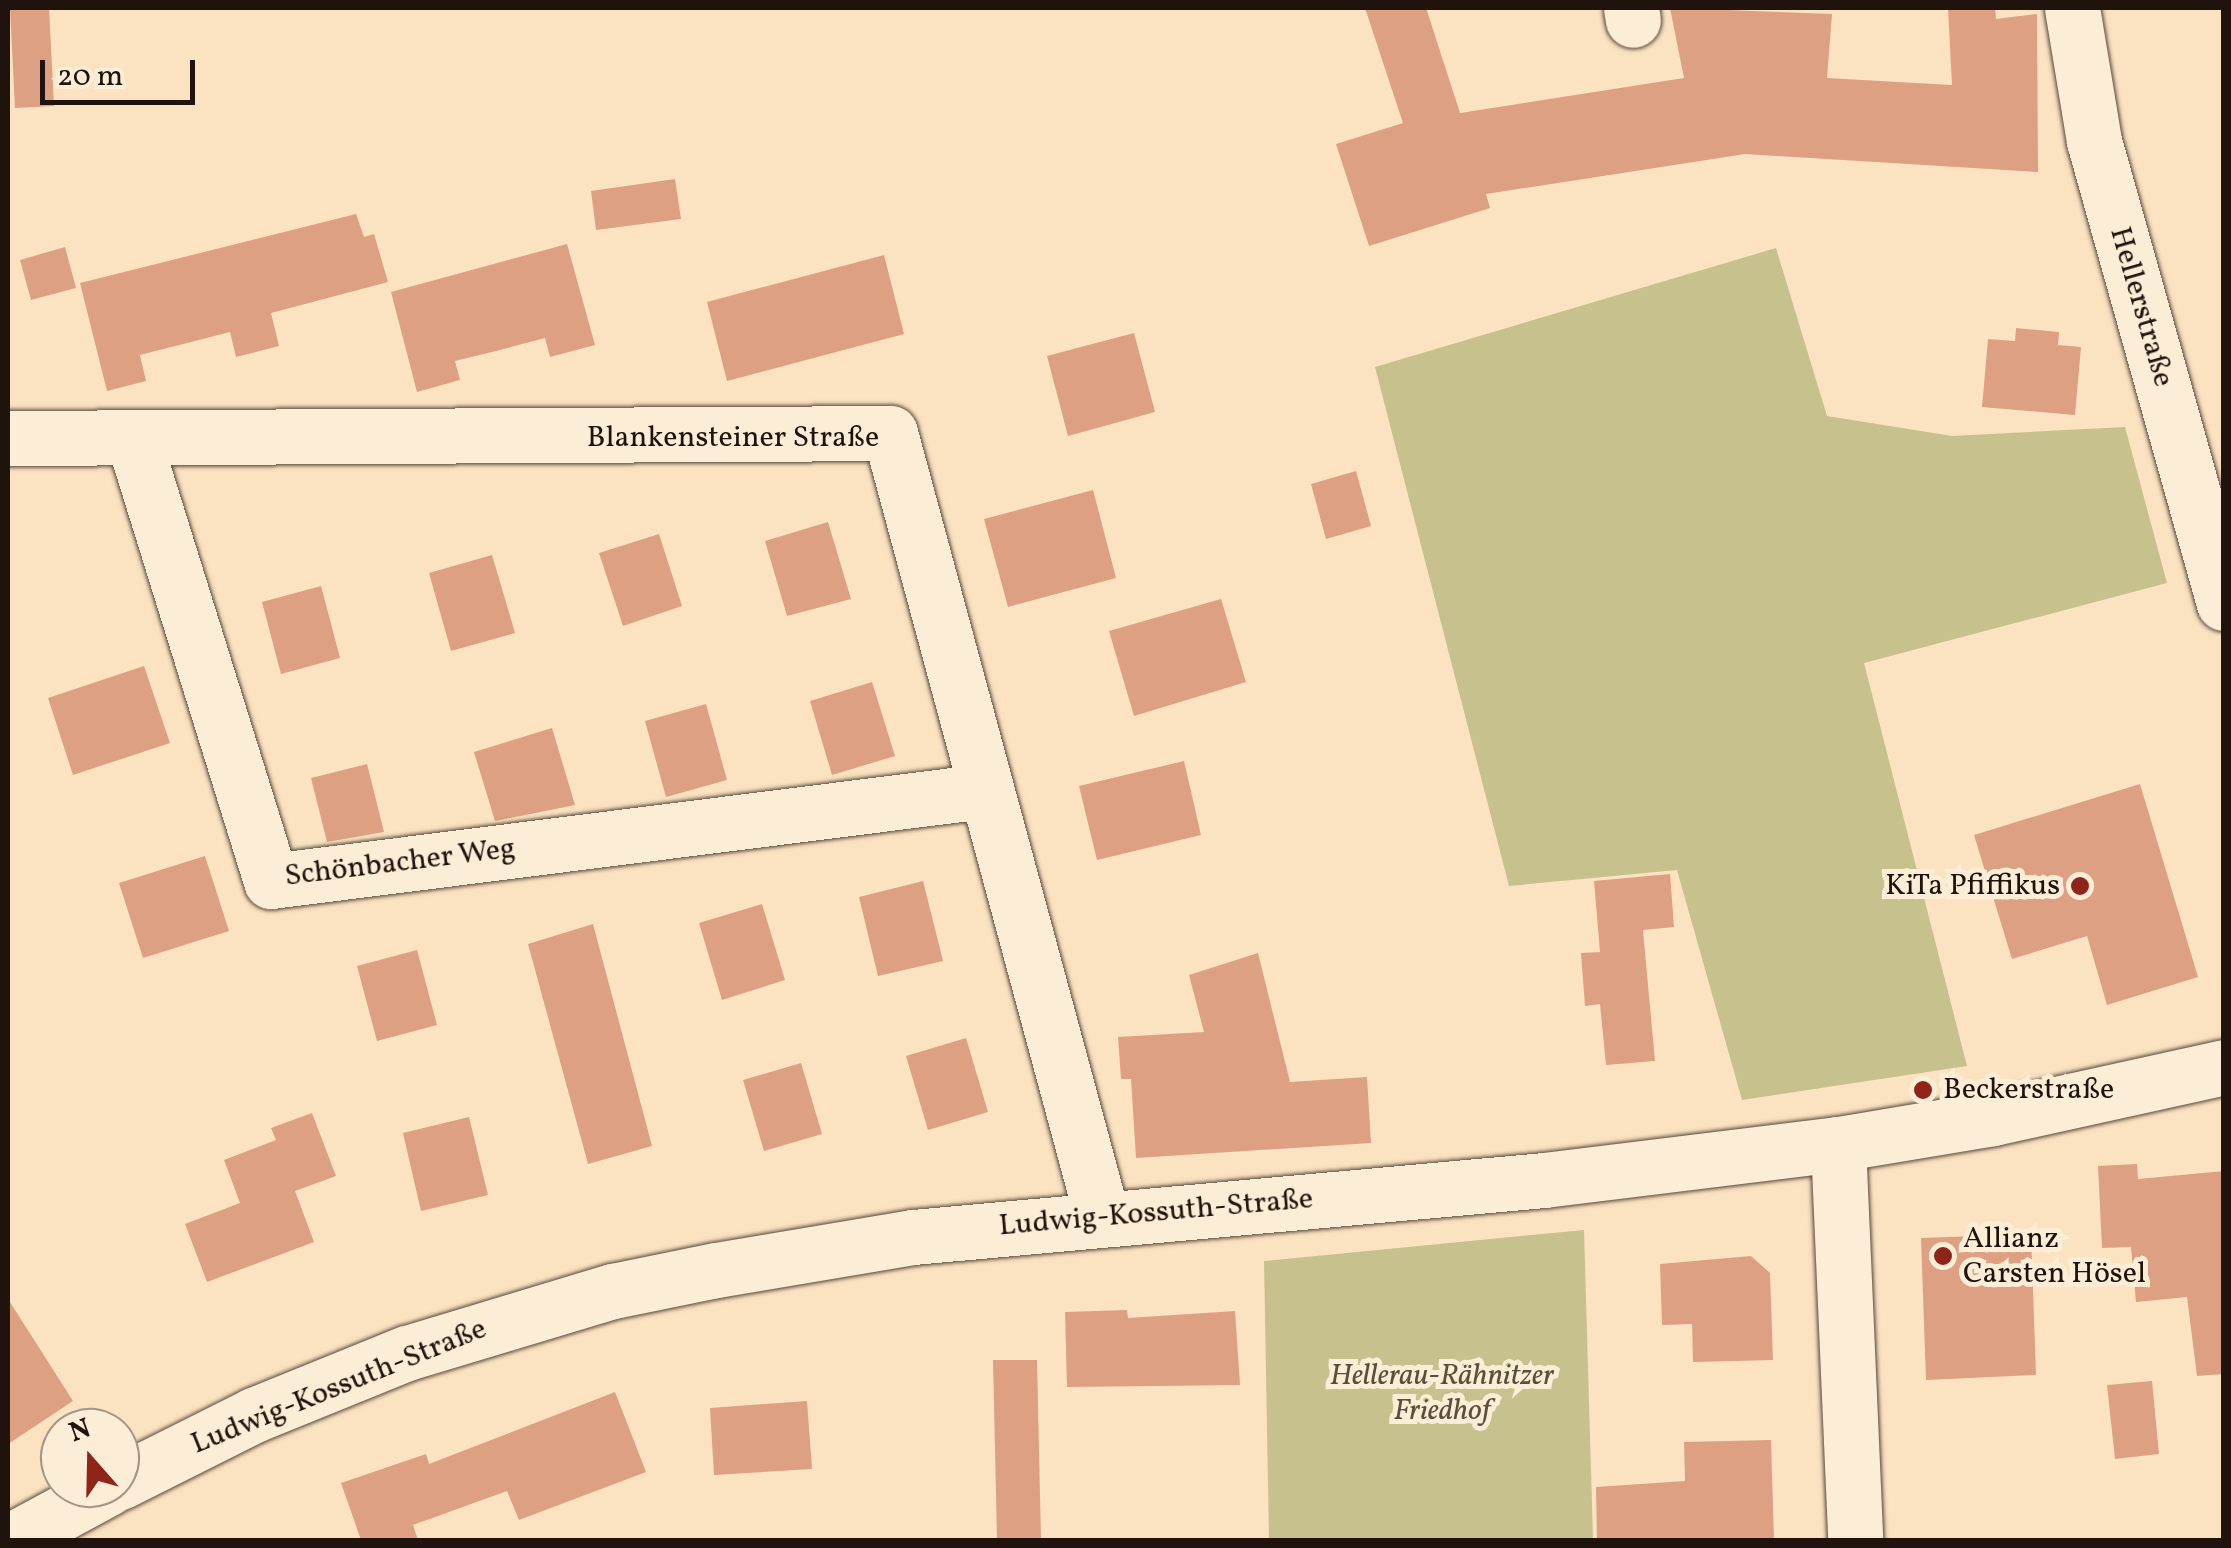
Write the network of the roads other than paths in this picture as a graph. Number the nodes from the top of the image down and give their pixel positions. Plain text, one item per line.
1 (2072, 8) edge
2 (8, 438) edge
3 (134, 441) junction
4 (2224, 603) edge
5 (984, 790) junction
6 (2224, 1066) edge
7 (1838, 1144) junction
8 (1102, 1217) junction
9 (140, 1472) edge
10 (71, 1508) edge
11 (12, 1540) edge
12 (1855, 1540) edge

1 - 4 street, Hellerstraße
2 - 3 street, Blankensteiner Straße
3 - 5 street, Blankensteiner Straße
3 - 5 street, Schönbacher Weg
5 - 8 street, Blankensteiner Straße
6 - 7 street, Ludwig-Kossuth-Straße
7 - 8 street, Ludwig-Kossuth-Straße
7 - 12 street
8 - 9 street, Ludwig-Kossuth-Straße
10 - 11 street

